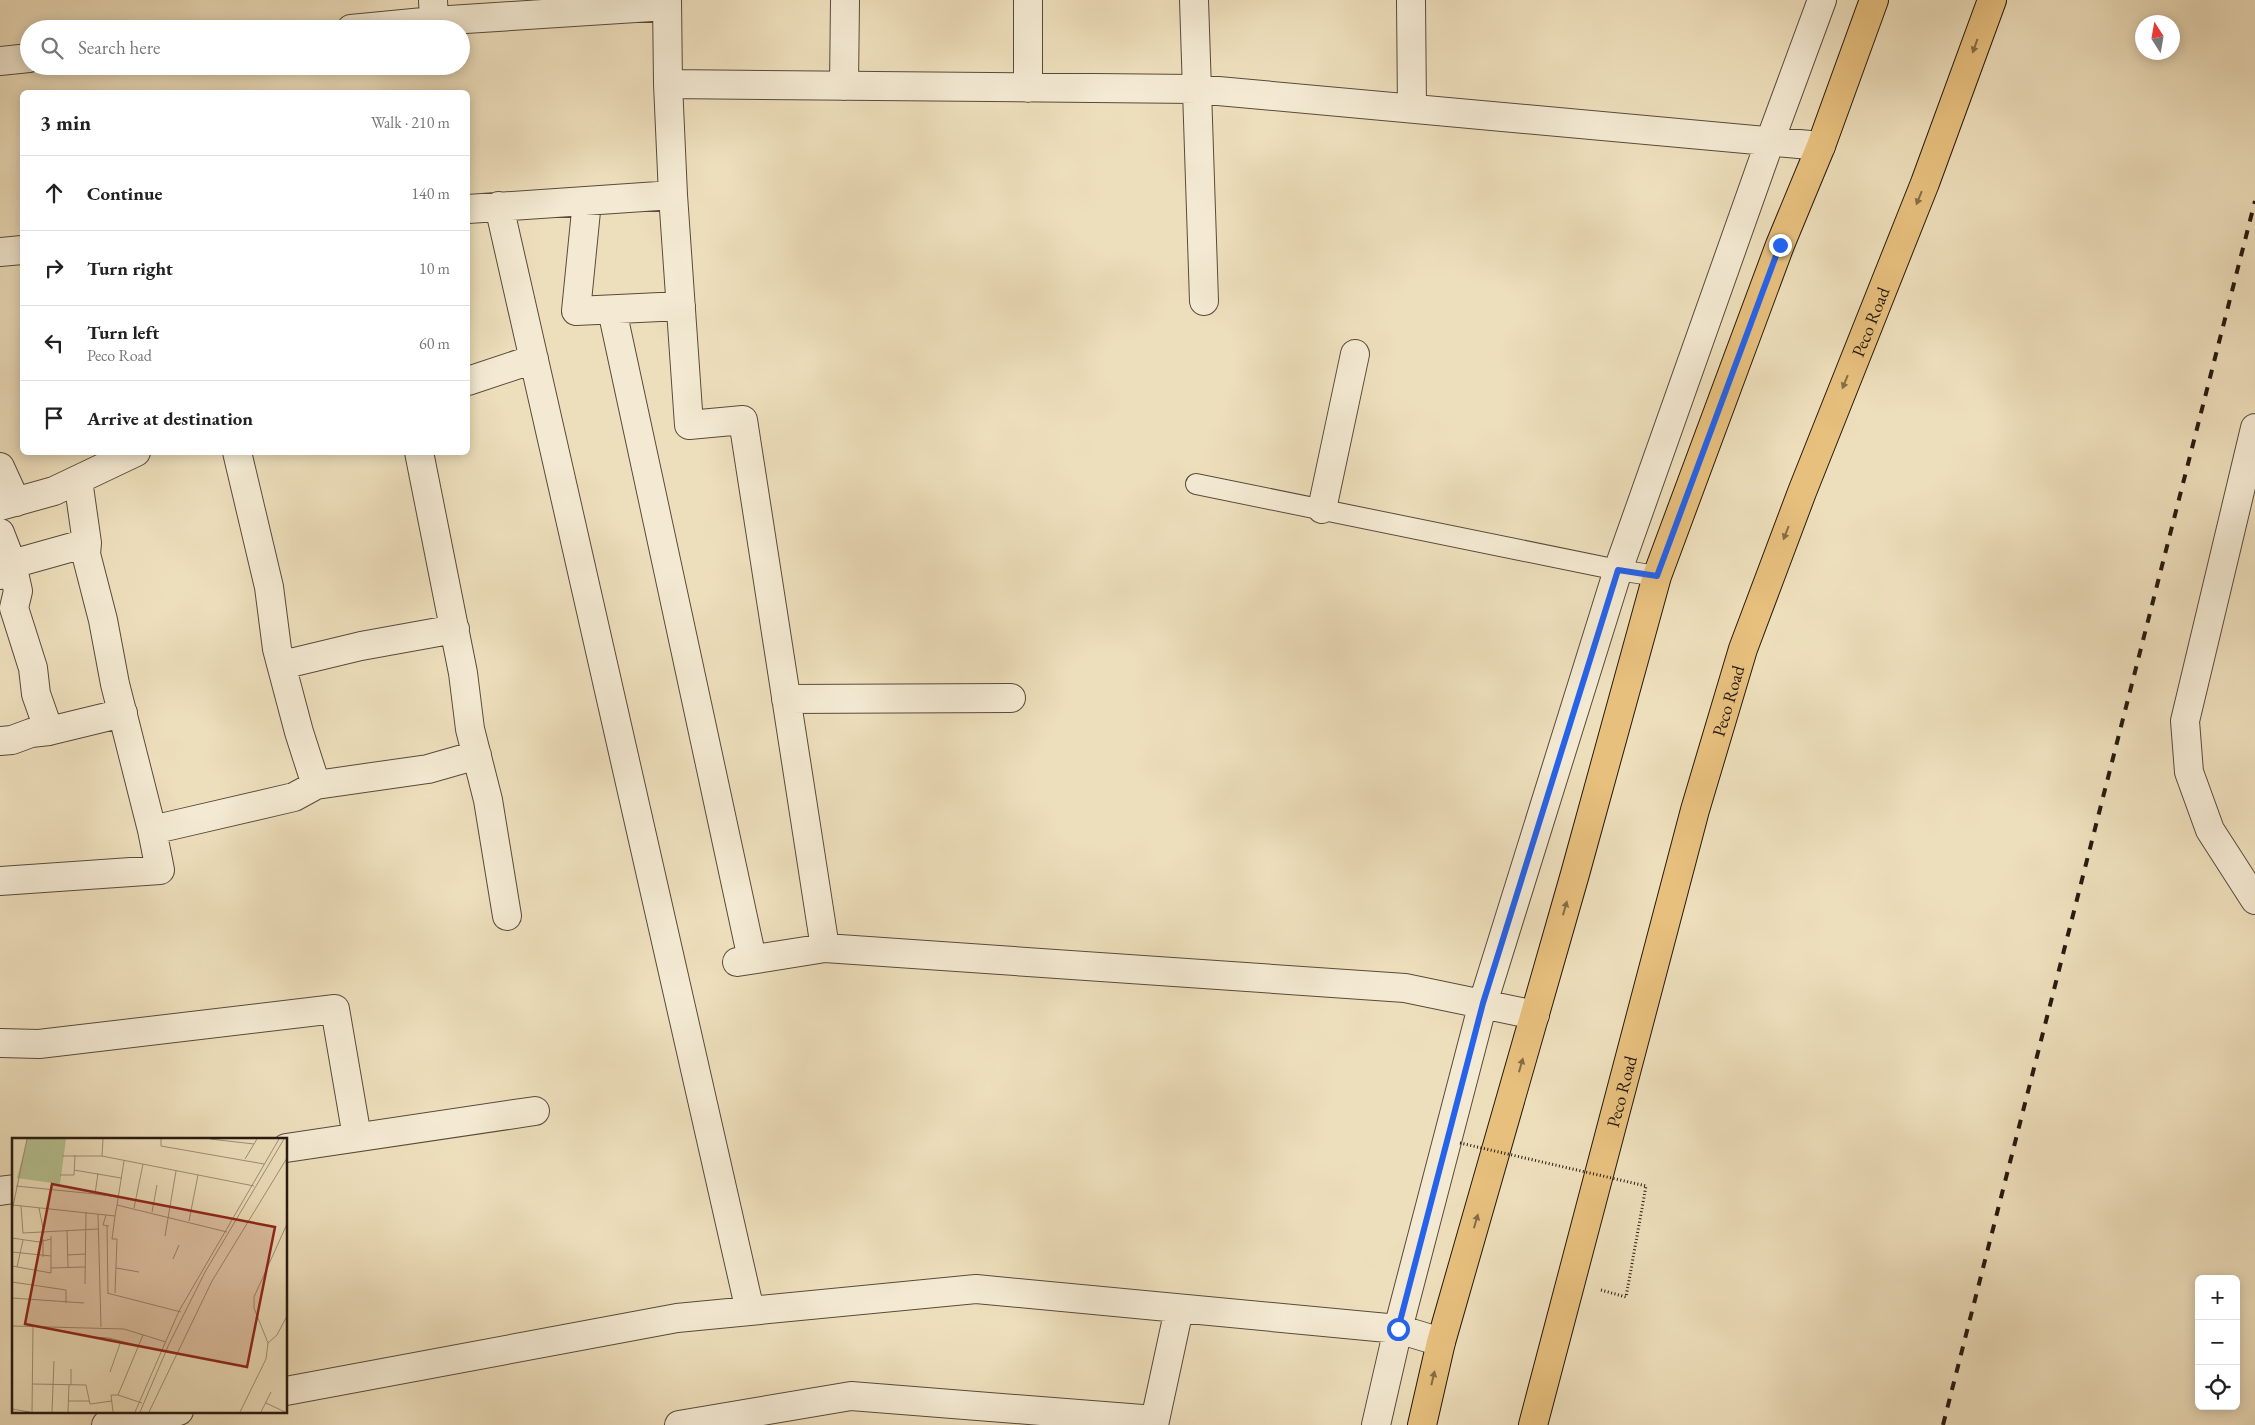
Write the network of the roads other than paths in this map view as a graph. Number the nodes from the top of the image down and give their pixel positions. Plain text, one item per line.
1 (845, 0) edge
2 (1028, 0) edge
3 (1194, 0) edge
4 (1411, 0) edge
5 (1822, 0) edge
6 (1874, 0) edge
7 (1992, 0) edge
8 (667, 3) edge
9 (433, 11) edge
10 (392, 20) edge
11 (20, 59) edge
12 (0, 61) edge
13 (668, 84) junction
14 (844, 86) junction
15 (1028, 88) junction
16 (1196, 89) junction
17 (1412, 108) junction
18 (1770, 141) junction
19 (1821, 146) junction
20 (673, 195) junction
21 (587, 201) junction
22 (499, 206) junction
23 (470, 209) edge
24 (20, 250) edge
25 (0, 252) edge
26 (1204, 301) dead end
27 (681, 306) junction
28 (612, 310) junction
29 (1355, 354) dead end
30 (534, 359) junction
31 (470, 380) edge
32 (2255, 428) edge
33 (130, 455) edge
34 (238, 455) edge
35 (420, 455) edge
36 (0, 467) edge
37 (78, 480) junction
38 (1196, 484) dead end
39 (8, 504) edge
40 (1322, 510) junction
41 (0, 534) edge
42 (87, 543) junction
43 (6, 569) edge
44 (1618, 570) junction
45 (1657, 576) junction
46 (455, 629) junction
47 (282, 665) junction
48 (1011, 698) dead end
49 (786, 699) junction
50 (123, 713) junction
51 (49, 731) junction
52 (0, 742) edge
53 (477, 755) junction
54 (316, 786) junction
55 (152, 830) junction
56 (0, 881) edge
57 (2255, 900) edge
58 (507, 916) dead end
59 (825, 948) junction
60 (1483, 1003) junction
61 (1535, 1015) junction
62 (0, 1043) edge
63 (535, 1111) dead end
64 (357, 1137) junction
65 (288, 1148) edge
66 (1179, 1308) junction
67 (750, 1311) junction
68 (1398, 1329) junction
69 (1441, 1342) junction
70 (288, 1391) edge
71 (175, 1412) edge
72 (965, 1415) edge
73 (1155, 1423) edge
74 (106, 1425) edge
75 (679, 1425) edge
76 (1376, 1425) edge
77 (1422, 1425) edge
78 (1534, 1425) edge

1 - 14 street
2 - 15 street
3 - 16 street
4 - 17 street
5 - 18 street
6 - 19 main road
7 -> 78 main road, Peco Road
8 - 9 street
8 - 13 street
9 - 10 street
11 - 12 street
13 - 14 street
13 - 20 street
14 - 15 street
15 - 16 street
16 - 17 street
16 - 26 street
17 - 18 street
18 - 19 street
18 - 44 street
19 - 45 main road
20 - 21 street
20 - 27 street
21 - 22 street
21 - 28 street
22 - 23 street
22 - 30 street
24 - 25 street
27 - 28 street
27 - 49 street
28 - 59 street
29 - 40 street
30 - 31 street
30 - 67 street
32 - 57 street
33 - 37 street
34 - 47 street
35 - 46 street
36 - 39 street
37 - 39 street
37 - 42 street
38 - 40 lane
40 - 44 lane
41 - 43 street
42 - 43 street
42 - 50 street
43 - 51 street
44 - 45 lane
44 - 60 street
61 -> 45 main road
46 - 47 street
46 - 53 street
47 - 54 street
48 - 49 street
49 - 59 street
50 - 51 street
50 - 55 street
51 - 52 street
53 - 54 street
53 - 58 street
54 - 55 street
55 - 56 street
59 - 60 street
60 - 61 street
60 - 68 street
69 -> 61 main road
62 - 64 street
63 - 64 street
64 - 65 street
66 - 67 street
66 - 68 street
66 - 73 street
67 - 70 street
68 - 69 street
68 - 76 street
77 -> 69 main road
71 - 74 street
72 - 73 street
72 - 75 street

